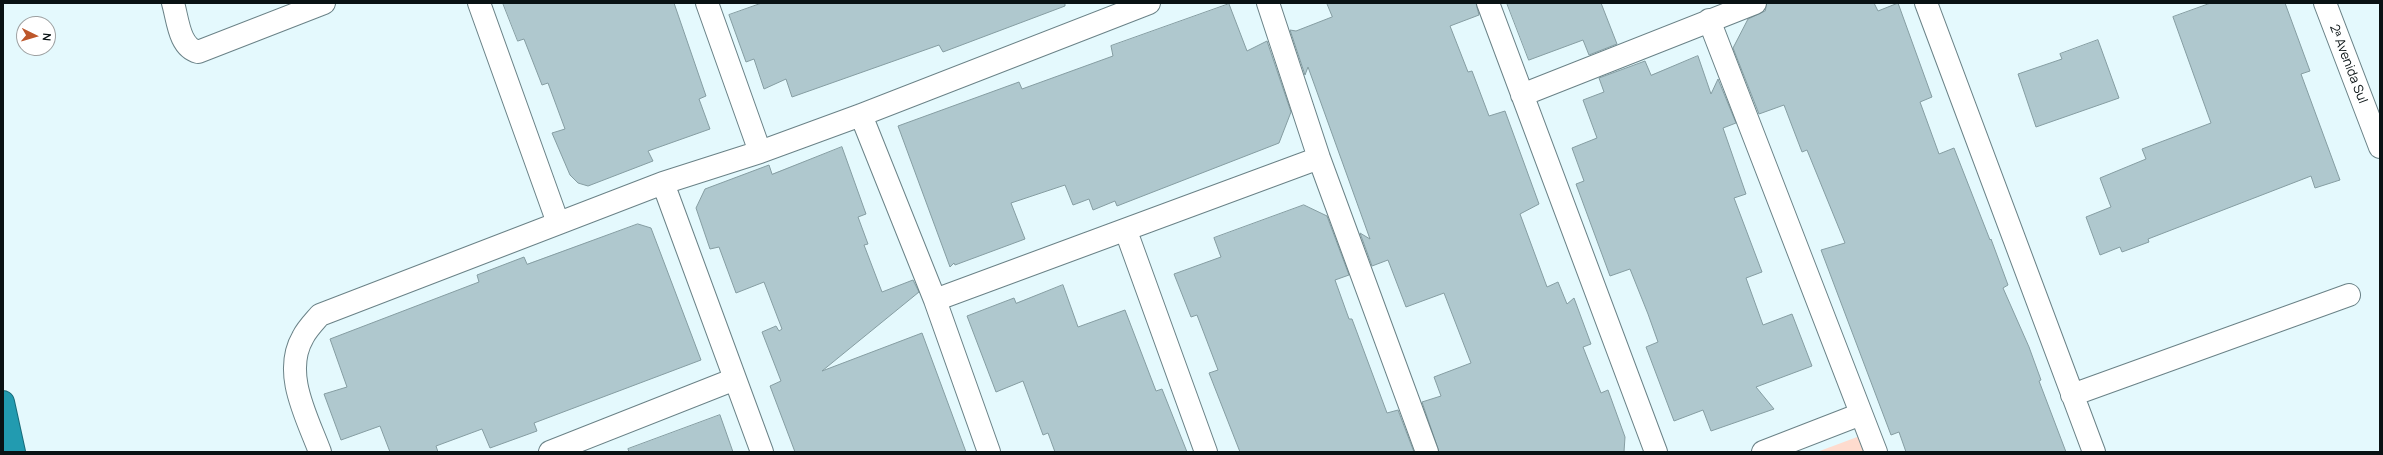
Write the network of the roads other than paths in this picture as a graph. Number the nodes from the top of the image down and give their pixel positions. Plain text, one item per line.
1 (173, 3) edge
2 (324, 3) edge
3 (479, 3) edge
4 (707, 3) edge
5 (1268, 3) edge
6 (1488, 3) edge
7 (1755, 3) edge
8 (1926, 3) edge
9 (2325, 3) edge
10 (1144, 4) edge
11 (1709, 20) junction
12 (1522, 95) junction
13 (861, 115) junction
14 (2380, 147) edge
15 (760, 152) junction
16 (1319, 158) junction
17 (663, 183) junction
18 (558, 223) junction
19 (1126, 231) junction
20 (2349, 295) dead end
21 (935, 300) junction
22 (735, 379) junction
23 (2072, 395) junction
24 (3, 402) edge
25 (1861, 414) junction
26 (14, 452) edge
27 (320, 452) edge
28 (550, 452) edge
29 (762, 452) edge
30 (989, 452) edge
31 (1206, 452) edge
32 (1427, 452) edge
33 (1656, 452) edge
34 (1763, 452) edge
35 (1876, 452) edge
36 (2094, 452) edge

1 - 2 street
3 - 18 street
4 - 15 street
5 - 16 street
6 - 12 street
7 - 11 street
8 - 23 street
9 - 14 street, 2ᵃ Avenida Sul
10 - 13 street
11 - 12 street
11 - 25 street
12 - 33 street
13 - 15 street
13 - 21 street
15 - 17 street
16 - 19 street
16 - 32 street
17 - 18 street
17 - 22 street
18 - 27 street
19 - 21 street
19 - 31 street
20 - 23 street
21 - 30 street
22 - 28 street
22 - 29 street
23 - 36 street
24 - 26 highway
25 - 34 street
25 - 35 street

